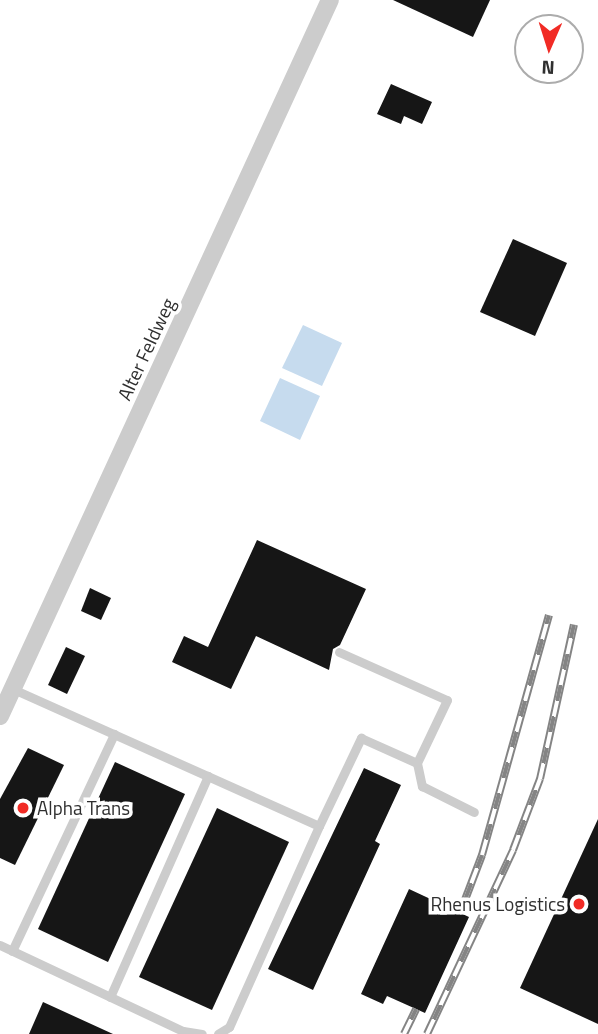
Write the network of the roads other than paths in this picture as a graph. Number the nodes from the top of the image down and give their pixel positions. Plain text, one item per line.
1 (330, 0) edge
2 (339, 652) dead end
3 (13, 689) junction
4 (0, 716) edge
5 (114, 734) junction
6 (417, 764) junction
7 (208, 776) junction
8 (474, 812) dead end
9 (319, 825) junction
10 (0, 945) edge
11 (12, 951) junction
12 (110, 997) junction
13 (202, 1034) edge
14 (218, 1034) edge

1 - 3 street, Alter Feldweg
2 - 6 lane
3 - 4 street, Alter Feldweg
3 - 5 lane
5 - 7 lane
5 - 11 lane
6 - 8 lane
6 - 9 lane
7 - 9 lane
7 - 12 lane
9 - 14 lane
10 - 11 lane
11 - 12 lane
12 - 13 lane

